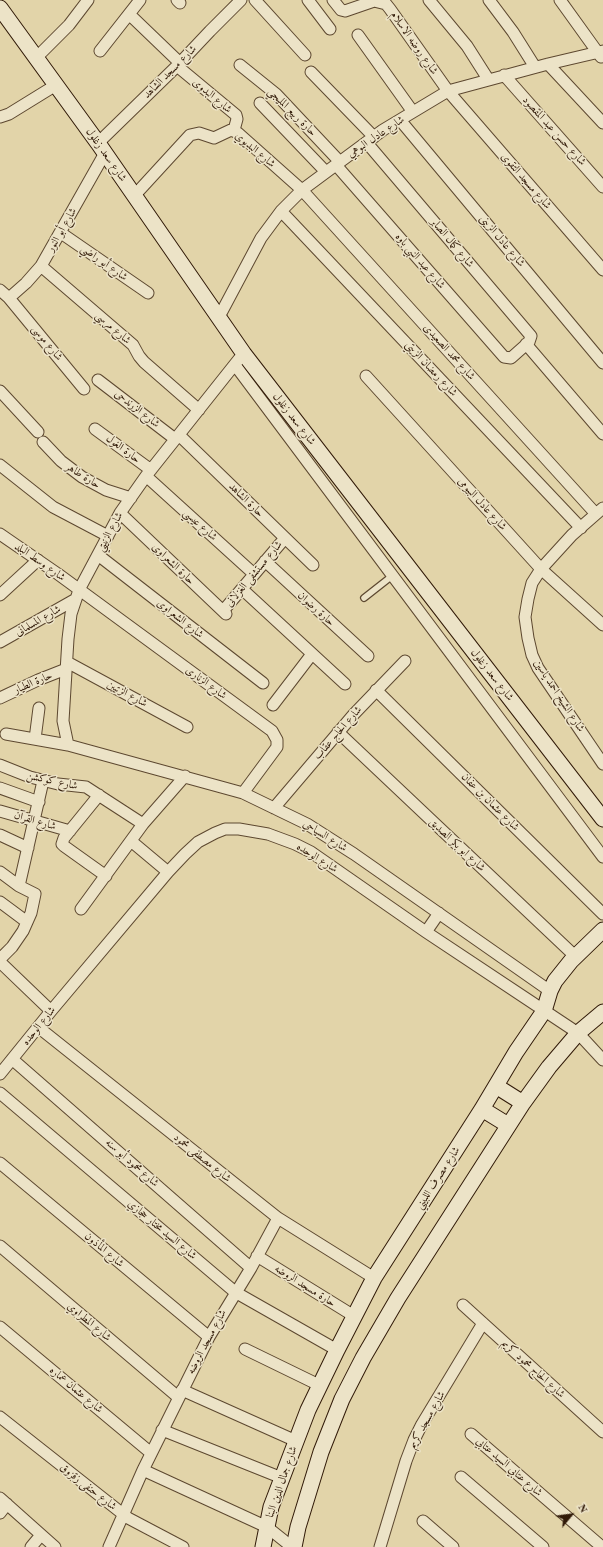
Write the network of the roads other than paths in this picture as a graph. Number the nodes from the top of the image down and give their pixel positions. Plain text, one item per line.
1 (88, 0) edge
2 (140, 0) edge
3 (241, 0) edge
4 (255, 0) edge
5 (308, 0) edge
6 (333, 0) edge
7 (429, 0) edge
8 (489, 0) edge
9 (560, 0) edge
10 (1, 12) edge
11 (129, 14) junction
12 (330, 29) dead end
13 (358, 35) dead end
14 (100, 51) dead end
15 (601, 54) edge
16 (305, 55) dead end
17 (36, 58) junction
18 (548, 64) junction
19 (178, 65) junction
20 (240, 65) dead end
21 (535, 67) junction
22 (311, 72) dead end
23 (504, 75) junction
24 (488, 80) junction
25 (56, 85) junction
26 (448, 91) junction
27 (260, 103) dead end
28 (413, 112) junction
29 (0, 117) edge
30 (400, 120) junction
31 (603, 123) edge
32 (234, 130) junction
33 (370, 140) junction
34 (101, 148) junction
35 (338, 164) junction
36 (326, 172) junction
37 (603, 187) edge
38 (302, 190) junction
39 (134, 196) junction
40 (281, 211) junction
41 (61, 233) junction
42 (41, 266) junction
43 (603, 270) edge
44 (0, 290) edge
45 (148, 293) dead end
46 (9, 298) junction
47 (219, 317) junction
48 (526, 344) junction
49 (239, 360) junction
50 (603, 363) edge
51 (366, 376) dead end
52 (98, 380) dead end
53 (84, 389) dead end
54 (0, 391) edge
55 (199, 410) junction
56 (95, 429) dead end
57 (38, 432) dead end
58 (603, 434) edge
59 (177, 437) junction
60 (43, 442) dead end
61 (0, 465) edge
62 (148, 473) junction
63 (131, 498) junction
64 (120, 513) junction
65 (600, 513) edge
66 (581, 528) junction
67 (0, 534) edge
68 (108, 536) junction
69 (285, 538) junction
70 (98, 556) junction
71 (38, 560) junction
72 (265, 562) junction
73 (313, 565) dead end
74 (542, 569) junction
75 (254, 574) junction
76 (392, 576) junction
77 (242, 589) junction
78 (78, 594) junction
79 (0, 595) edge
80 (364, 598) dead end
81 (225, 613) joint
82 (603, 625) edge
83 (0, 642) edge
84 (312, 654) junction
85 (368, 656) dead end
86 (405, 661) dead end
87 (67, 666) junction
88 (263, 683) dead end
89 (345, 684) dead end
90 (376, 690) junction
91 (0, 698) edge
92 (273, 705) dead end
93 (39, 708) dead end
94 (187, 727) dead end
95 (338, 732) junction
96 (6, 734) dead end
97 (35, 739) junction
98 (68, 745) junction
99 (603, 764) edge
100 (0, 766) edge
101 (185, 776) junction
102 (43, 780) junction
103 (0, 788) edge
104 (243, 793) junction
105 (99, 795) junction
106 (39, 802) junction
107 (274, 808) junction
108 (0, 811) edge
109 (603, 819) edge
110 (34, 822) junction
111 (143, 824) junction
112 (70, 831) junction
113 (0, 835) edge
114 (131, 841) junction
115 (28, 848) junction
116 (603, 857) edge
117 (0, 872) edge
118 (168, 872) junction
119 (106, 876) junction
120 (19, 886) junction
121 (0, 902) edge
122 (81, 909) dead end
123 (439, 913) junction
124 (603, 914) edge
125 (27, 922) junction
126 (603, 930) edge
127 (426, 932) junction
128 (576, 957) junction
129 (0, 959) edge
130 (0, 962) edge
131 (550, 991) junction
132 (544, 1010) junction
133 (50, 1011) junction
134 (603, 1012) edge
135 (38, 1027) junction
136 (578, 1033) junction
137 (12, 1059) junction
138 (603, 1060) edge
139 (0, 1074) edge
140 (496, 1086) junction
141 (0, 1093) edge
142 (523, 1103) junction
143 (482, 1109) junction
144 (508, 1125) junction
145 (0, 1163) edge
146 (278, 1218) junction
147 (0, 1246) edge
148 (257, 1256) junction
149 (251, 1268) junction
150 (374, 1278) junction
151 (235, 1292) junction
152 (463, 1305) dead end
153 (354, 1316) junction
154 (484, 1323) junction
155 (0, 1327) edge
156 (209, 1337) junction
157 (245, 1349) dead end
158 (337, 1350) junction
159 (319, 1385) junction
160 (180, 1394) junction
161 (0, 1417) edge
162 (162, 1430) junction
163 (603, 1432) edge
164 (471, 1434) dead end
165 (296, 1441) junction
166 (151, 1453) junction
167 (143, 1470) junction
168 (461, 1477) dead end
169 (282, 1478) junction
170 (2, 1505) edge
171 (122, 1514) junction
172 (423, 1521) dead end
173 (267, 1528) junction
174 (42, 1535) junction
175 (31, 1547) edge
176 (56, 1547) edge
177 (109, 1547) edge
178 (183, 1547) edge
179 (263, 1547) edge
180 (293, 1547) edge
181 (380, 1547) edge
182 (453, 1547) edge
183 (543, 1547) edge
184 (602, 1547) edge

1 - 17 street
2 - 11 street
3 - 19 street, شارع مسجد الشاهد
4 - 16 street
5 - 12 street
6 - 26 street, شارع روضه الاسلام
7 - 24 street
8 - 21 street
9 - 15 street
10 - 17 main road, شارع سعد زغلول
11 - 14 street
11 - 19 street
13 - 28 street
15 - 18 street, شارع عادل البوهي
17 - 25 main road, شارع سعد زغلول
18 - 21 street, شارع عادل البوهي
18 - 31 street
19 - 32 street, شارع البدوى
19 - 34 street, شارع مسجد الشاهد
20 - 35 street, حارة ربيع المليجي
21 - 23 street, شارع عادل البوهي
22 - 33 street
23 - 24 street, شارع عادل البوهي
23 - 37 street, شارع حسن عبد المقصود
24 - 26 street, شارع عادل البوهي
25 - 29 street
25 - 34 main road, شارع سعد زغلول
26 - 28 street, شارع عادل البوهي
26 - 43 street, شارع مسجد التقوى
27 - 36 street
28 - 30 street, شارع عادل البوهي
30 - 33 street, شارع عادل البوهي
30 - 50 street, شارع عادل الزينى
32 - 38 street, شارع البديوي
32 - 39 street, شارع البديوي
33 - 35 street, شارع عادل البوهي
33 - 48 street, شارع كمال الصابر
34 - 39 main road, شارع سعد زغلول
34 - 41 street, شارع أبو النور
35 - 36 street, شارع عادل البوهي
35 - 48 street, شارع عبد النبي باوه
36 - 38 street, شارع عادل البوهي
38 - 40 street, شارع عادل البوهي
38 - 65 street, شارع محمد الصعيدى
39 - 47 main road, شارع سعد زغلول
40 - 47 street, شارع عادل البوهي
40 - 66 street, شارع رمضان الزيتي
41 - 42 street, شارع أبو النور
41 - 45 street, شارع أبو راضي
42 - 46 street, شارع أبو النور
42 - 55 street, شارع مرسي
44 - 46 street, شارع موسى
46 - 53 street, شارع موسى
47 - 49 main road, شارع سعد زغلول
48 - 58 street
49 - 55 street, شارع الزنيتي
49 - 76 street, شارع سعد زغلول
49 - 109 main road, شارع سعد زغلول
51 - 74 street, شارع عادل البيومى
52 - 59 street, شارع الزرندحى
54 - 57 street
55 - 59 street, شارع الزنيتي
56 - 62 street, حارة الغول
59 - 62 street, شارع الزنيتي
59 - 69 street, حارة الشاهد
60 - 63 street, حارة طاهر
61 - 68 street
62 - 63 street, شارع الزنيتي
62 - 75 street, شارع عيسي
63 - 64 street, شارع الزنيتي
64 - 68 street, شارع الزنيتي
64 - 81 street, حارة الشعراوى
65 - 66 street, شارع الشيخ احمد ياسين
66 - 74 street, شارع الشيخ احمد ياسين
67 - 71 street, شارع وسط البلد
68 - 70 street, شارع الزنيتي
69 - 72 street, شارع مستشفى الغزلانى
69 - 73 street, حارة الشاهد
70 - 78 street, شارع الزنيتي
70 - 88 street, شارع الشعراوى
71 - 78 street, شارع وسط البلد
71 - 79 street
72 - 75 street, شارع مستشفى الغزلانى
72 - 85 street, حارة رضوان
74 - 82 street, شارع عادل البيومى
74 - 99 street, شارع الشيخ احمد ياسين
75 - 77 street, شارع مستشفى الغزلانى
76 - 80 lane
76 - 116 street, شارع سعد زغلول
77 - 81 street, شارع مستشفى الغزلانى
77 - 84 street
78 - 83 street, شارع المسلمانى
78 - 87 street, شارع الزنيتي
78 - 104 street, شارع الزنارى
84 - 89 street
84 - 92 street
86 - 90 street, شارع الحاج عقاب
87 - 91 street, حارة الطيار
87 - 94 street, شارع الزتيين
87 - 98 street, شارع الزنيتي
90 - 95 street, شارع الحاج عقاب
90 - 124 street, شارع عثمان بن عفان
93 - 97 street
95 - 107 street, شارع الحاج عقاب
95 - 128 street, شارع ابو بكر الصديق
96 - 97 street, شارع السياحي
97 - 98 street, شارع السياحي
98 - 101 street, شارع السياحي
100 - 102 street, شارع كوكشن
101 - 104 street, شارع السياحي
101 - 111 street
102 - 105 street, شارع كوكشن
102 - 106 street
103 - 106 street
104 - 107 street, شارع السياحي
105 - 111 street, شارع كوكشن
105 - 112 street
106 - 110 street
107 - 123 street, شارع السياحي
108 - 110 street, شارع القرآن
110 - 112 street, شارع القرآن
110 - 115 street
111 - 114 street
112 - 119 street
113 - 115 street
114 - 118 street
114 - 119 street
115 - 120 street
117 - 120 street
118 - 127 street, شارع الوحده
118 - 133 street, شارع الوحده
119 - 122 street
120 - 125 street
121 - 125 street
123 - 127 street
123 - 131 street, شارع السياحي
125 - 129 street
126 - 128 main road, شارع مصرف اللبيني
127 - 132 street, شارع الوحده
128 - 131 main road, شارع مصرف اللبيني
130 - 133 street
131 - 132 main road, شارع مصرف اللبيني
132 - 136 street, شارع الوحده
132 - 140 main road, شارع مصرف اللبيني
133 - 135 street, شارع الوحده
134 - 136 main road
135 - 137 street, شارع الوحده
135 - 146 street, شارع مصطفى محمود
136 - 138 street
136 - 142 main road
137 - 139 street, شارع الوحده
137 - 149 street, شارع محمود أبو سنه
140 - 142 main road
140 - 143 main road, شارع مصرف اللبيني
141 - 151 street, شارع السيد مختار حجازي
142 - 144 main road
143 - 144 main road
143 - 150 main road, شارع مصرف اللبيني
144 - 180 main road
145 - 156 street, شارع المأذون
146 - 148 street, شارع مسجد الروضه
146 - 150 street, شارع مصطفى محمود
147 - 160 street, شارع المطراوي
148 - 149 street, شارع مسجد الروضه
148 - 153 street, حارة مسجد الروضه
149 - 151 street, شارع مسجد الروضه
150 - 153 main road, شارع مصرف اللبيني
151 - 156 street, شارع مسجد الروضه
151 - 158 street, شارع السيد مختار حجازي
152 - 154 street, شارع الحاج محمود كريم
153 - 158 main road, شارع مصرف اللبيني
154 - 163 street, شارع الحاج محمود كريم
154 - 181 street, شارع مسجد كريم
155 - 166 street, شارع عثمان عماره
156 - 160 street, شارع مسجد الروضه
157 - 159 street
158 - 159 main road, شارع مصرف اللبيني
159 - 165 main road, شارع مصرف اللبيني
160 - 162 street, شارع مسجد الروضه
160 - 165 street, شارع المطراوي
161 - 171 street, شارع حنفى زقزوق
162 - 166 street, شارع مسجد الروضه
162 - 169 street
164 - 184 street, شارع عتابي السيد عتابي
165 - 169 main road, شارع جمال الدين البنا
166 - 167 street, شارع مسجد الروضه
167 - 171 street, شارع مسجد الروضه
167 - 173 street
168 - 183 street
169 - 173 main road, شارع جمال الدين البنا
170 - 174 street
171 - 177 street, شارع مسجد الروضه
171 - 178 street, شارع حنفى زقزوق
172 - 182 street
173 - 179 main road, شارع جمال الدين البنا
173 - 180 street
174 - 175 street
174 - 176 street

